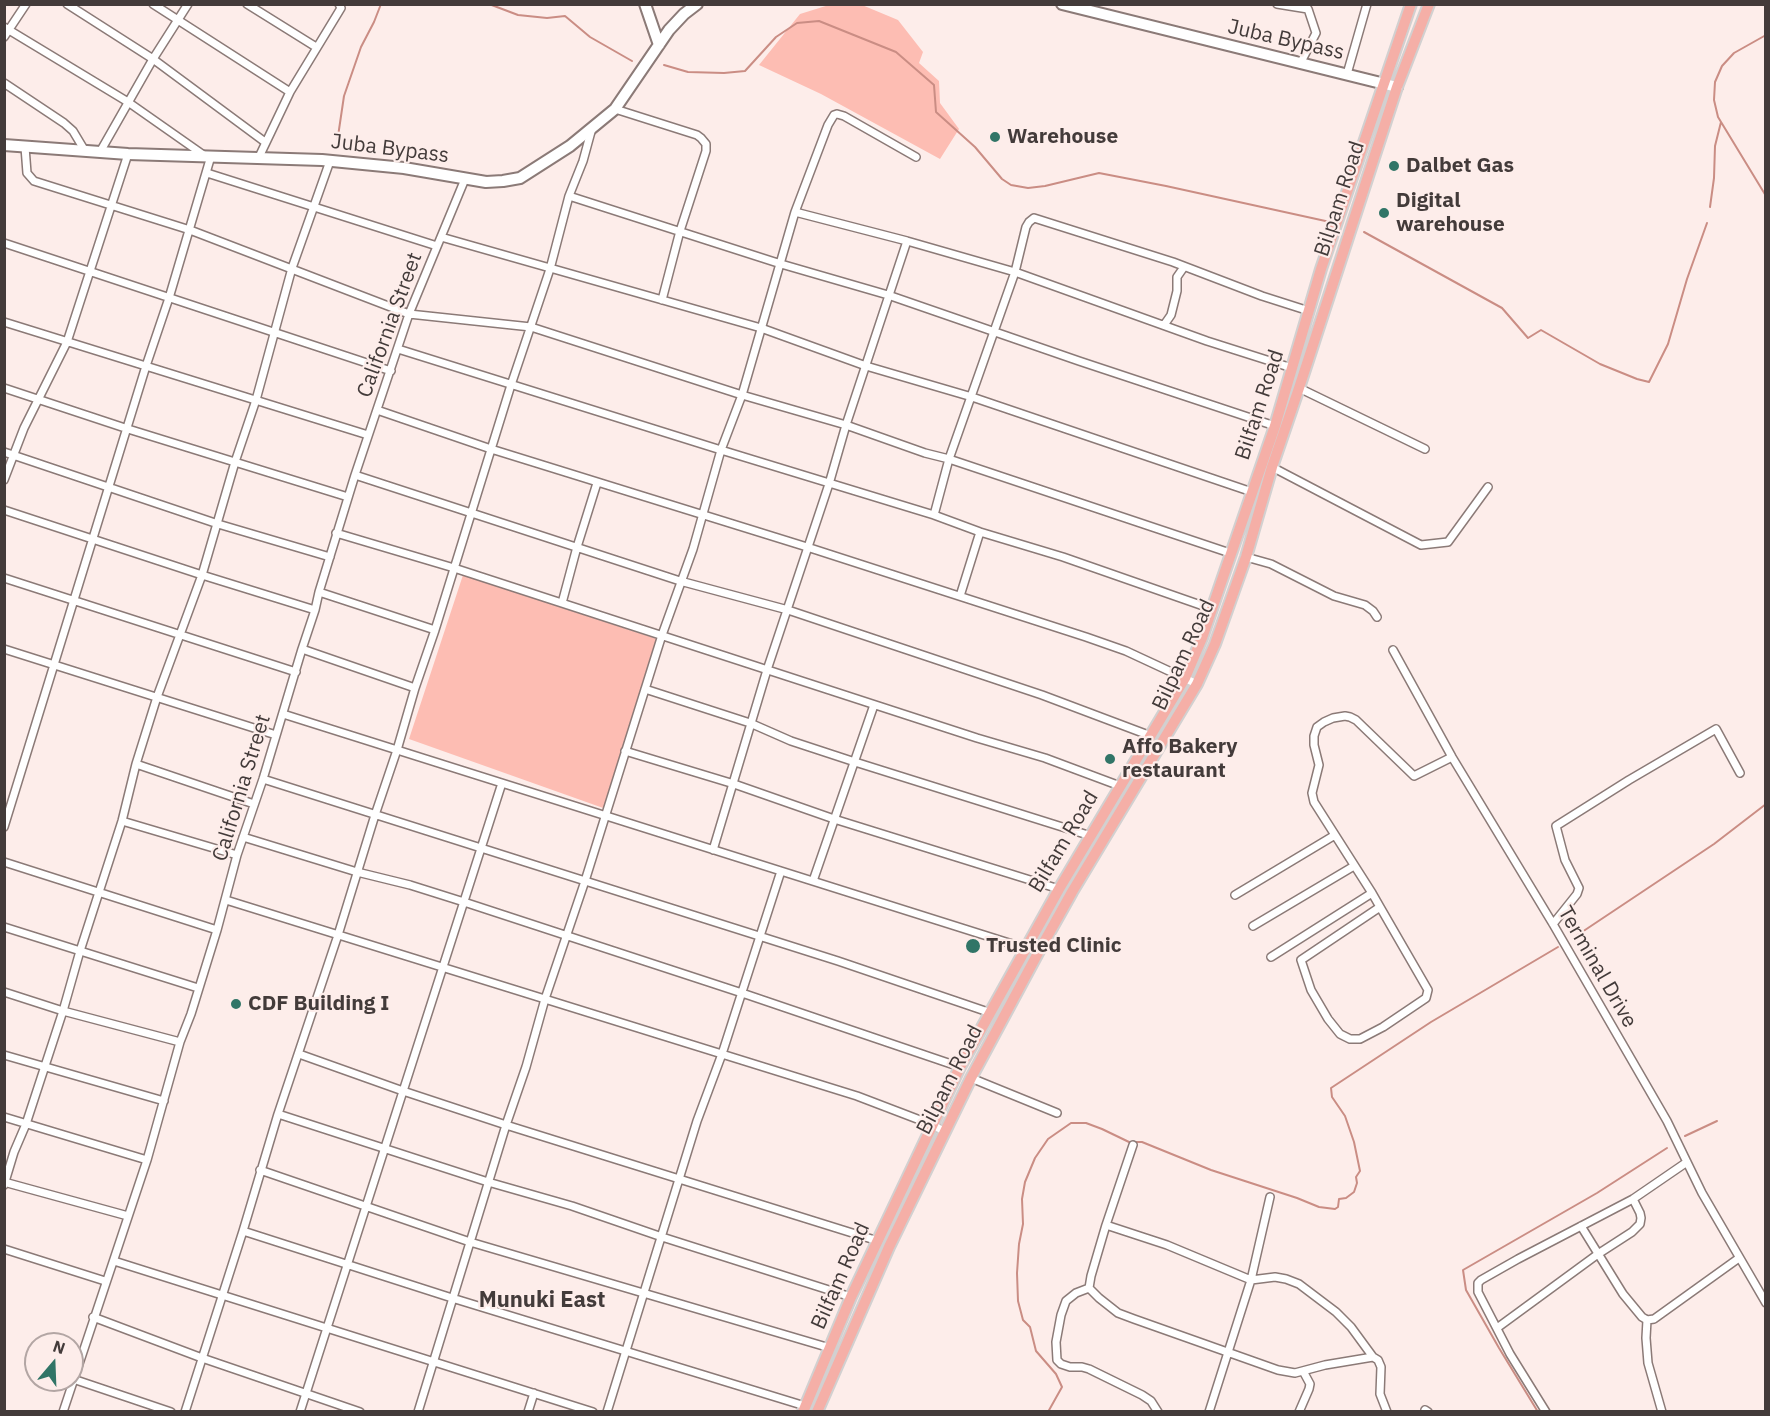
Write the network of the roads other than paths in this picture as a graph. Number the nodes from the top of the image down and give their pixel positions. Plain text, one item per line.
1 (26, 4) edge
2 (67, 4) edge
3 (153, 4) edge
4 (188, 4) edge
5 (247, 4) edge
6 (339, 4) edge
7 (645, 4) edge
8 (696, 4) edge
9 (1062, 4) edge
10 (1277, 4) edge
11 (1367, 4) edge
12 (1411, 4) edge
13 (1429, 4) edge
14 (177, 21) junction
15 (6, 31) edge
16 (659, 45) junction
17 (316, 47) junction
18 (153, 59) junction
19 (1300, 64) junction
20 (1347, 74) junction
21 (4, 83) edge
22 (1396, 87) junction
23 (290, 92) junction
24 (128, 102) junction
25 (615, 109) junction
26 (592, 127) junction
27 (265, 142) junction
28 (4, 145) edge
29 (25, 147) junction
30 (85, 151) junction
31 (100, 152) junction
32 (128, 154) junction
33 (208, 156) junction
34 (259, 157) junction
35 (916, 157) dead end
36 (330, 160) junction
37 (207, 174) junction
38 (465, 179) junction
39 (570, 196) junction
40 (112, 205) junction
41 (314, 206) junction
42 (795, 212) junction
43 (190, 230) junction
44 (680, 231) junction
45 (441, 237) junction
46 (907, 241) junction
47 (4, 243) edge
48 (437, 246) junction
49 (781, 264) junction
50 (1184, 267) junction
51 (292, 268) junction
52 (550, 268) junction
53 (90, 270) junction
54 (1015, 272) junction
55 (888, 295) junction
56 (169, 298) junction
57 (662, 300) junction
58 (1310, 311) junction
59 (409, 314) junction
60 (4, 322) edge
61 (1164, 325) junction
62 (531, 327) junction
63 (761, 328) junction
64 (274, 332) junction
65 (994, 332) junction
66 (67, 342) junction
67 (398, 349) junction
68 (146, 366) junction
69 (866, 366) junction
70 (1292, 368) junction
71 (391, 370) junction
72 (511, 385) junction
73 (4, 388) edge
74 (1299, 388) junction
75 (742, 395) junction
76 (972, 397) junction
77 (39, 399) junction
78 (256, 400) junction
79 (377, 410) junction
80 (846, 425) junction
81 (1275, 426) junction
82 (128, 429) junction
83 (368, 435) junction
84 (491, 449) junction
85 (1425, 449) dead end
86 (721, 450) junction
87 (4, 452) edge
88 (14, 455) junction
89 (949, 459) junction
90 (235, 462) junction
91 (1272, 467) junction
92 (355, 475) junction
93 (4, 480) edge
94 (597, 483) junction
95 (830, 484) junction
96 (1488, 487) dead end
97 (110, 488) junction
98 (1252, 492) junction
99 (348, 497) junction
100 (4, 510) edge
101 (471, 513) junction
102 (703, 515) junction
103 (934, 515) junction
104 (218, 524) junction
105 (980, 532) junction
106 (336, 533) junction
107 (577, 547) junction
108 (807, 547) junction
109 (1230, 553) junction
110 (330, 557) junction
111 (1246, 557) junction
112 (454, 568) junction
113 (202, 575) junction
114 (4, 578) edge
115 (681, 581) junction
116 (319, 592) junction
117 (960, 596) junction
118 (562, 603) junction
119 (1212, 609) junction
120 (315, 610) junction
121 (788, 610) junction
122 (1377, 617) dead end
123 (435, 630) junction
124 (182, 635) junction
125 (662, 635) junction
126 (302, 649) junction
127 (4, 650) edge
128 (1393, 650) dead end
129 (767, 670) junction
130 (296, 672) junction
131 (1185, 678) junction
132 (1197, 684) junction
133 (415, 688) junction
134 (645, 689) junction
135 (158, 697) junction
136 (874, 705) junction
137 (283, 714) junction
138 (750, 723) junction
139 (276, 735) junction
140 (1151, 736) junction
141 (397, 750) junction
142 (625, 751) junction
143 (1452, 757) junction
144 (855, 762) junction
145 (136, 764) junction
146 (1740, 773) dead end
147 (263, 779) junction
148 (502, 783) junction
149 (734, 784) junction
150 (1120, 786) junction
151 (254, 804) junction
152 (375, 815) junction
153 (605, 815) junction
154 (834, 819) junction
155 (122, 821) junction
156 (4, 827) edge
157 (1091, 836) junction
158 (1335, 836) junction
159 (243, 837) junction
160 (482, 847) junction
161 (713, 849) junction
162 (237, 855) junction
163 (4, 862) edge
164 (1354, 866) junction
165 (781, 871) junction
166 (357, 872) junction
167 (585, 881) junction
168 (813, 881) junction
169 (1059, 889) junction
170 (98, 892) junction
171 (1372, 893) junction
172 (1234, 895) dead end
173 (226, 900) junction
174 (464, 902) junction
175 (1380, 907) junction
176 (1553, 924) junction
177 (1253, 926) dead end
178 (4, 927) edge
179 (217, 930) junction
180 (338, 935) junction
181 (567, 936) junction
182 (761, 936) junction
183 (1025, 948) junction
184 (80, 951) junction
185 (1272, 957) dead end
186 (443, 967) junction
187 (198, 988) junction
188 (4, 992) edge
189 (742, 993) junction
190 (545, 999) junction
191 (63, 1011) junction
192 (991, 1013) junction
193 (180, 1042) junction
194 (4, 1054) edge
195 (299, 1054) junction
196 (722, 1054) junction
197 (44, 1066) junction
198 (960, 1067) junction
199 (971, 1078) junction
200 (403, 1091) junction
201 (164, 1101) junction
202 (1057, 1113) dead end
203 (278, 1114) junction
204 (4, 1117) edge
205 (26, 1124) junction
206 (506, 1125) junction
207 (933, 1125) junction
208 (945, 1132) junction
209 (1133, 1145) dead end
210 (384, 1148) junction
211 (147, 1160) junction
212 (1687, 1162) junction
213 (260, 1170) junction
214 (680, 1179) junction
215 (488, 1182) junction
216 (5, 1183) edge
217 (1270, 1197) dead end
218 (1633, 1199) junction
219 (365, 1208) junction
220 (128, 1216) junction
221 (1106, 1225) junction
222 (1581, 1226) junction
223 (243, 1231) junction
224 (662, 1237) junction
225 (878, 1241) junction
226 (470, 1242) junction
227 (4, 1249) edge
228 (1598, 1254) junction
229 (1739, 1258) junction
230 (114, 1261) junction
231 (348, 1263) junction
232 (1251, 1280) junction
233 (105, 1281) junction
234 (1089, 1288) junction
235 (223, 1295) junction
236 (644, 1295) junction
237 (851, 1297) junction
238 (452, 1298) junction
239 (1766, 1303) edge
240 (93, 1317) junction
241 (1647, 1320) junction
242 (327, 1327) junction
243 (1497, 1328) junction
244 (84, 1345) edge
245 (830, 1348) junction
246 (626, 1352) junction
247 (1228, 1353) junction
248 (1373, 1357) junction
249 (202, 1358) junction
250 (433, 1362) junction
251 (1303, 1371) junction
252 (84, 1383) edge
253 (69, 1392) edge
254 (305, 1393) junction
255 (534, 1393) junction
256 (804, 1409) edge
257 (63, 1412) edge
258 (171, 1412) edge
259 (185, 1412) edge
260 (300, 1412) edge
261 (360, 1412) edge
262 (418, 1412) edge
263 (528, 1412) edge
264 (593, 1412) edge
265 (606, 1412) edge
266 (817, 1412) edge
267 (1158, 1412) edge
268 (1209, 1412) edge
269 (1299, 1412) edge
270 (1387, 1412) edge
271 (1546, 1412) edge
272 (1662, 1412) edge

1 - 15 street
2 - 18 street
3 - 14 street
4 - 14 street
5 - 17 street
6 - 17 street
7 - 16 main road
8 - 16 main road, Juba Bypass
9 - 19 main road, Juba Bypass
10 - 19 street
11 - 20 street
12 - 58 main road, Bilfam Road
13 - 22 main road, Bilpam Road
14 - 18 street
14 - 23 street
15 - 24 street
16 - 25 main road, Juba Bypass
17 - 23 street
18 - 24 street
18 - 27 street
19 - 20 main road, Juba Bypass
20 - 22 main road, Juba Bypass
21 - 30 street
22 - 74 main road, Bilpam Road
23 - 27 street
24 - 31 street
24 - 33 street
25 - 26 main road, Juba Bypass
25 - 44 street
26 - 38 main road, Juba Bypass
26 - 39 street
27 - 34 street
28 - 29 main road, Juba Bypass
29 - 30 main road, Juba Bypass
29 - 40 street
30 - 31 main road, Juba Bypass
31 - 32 main road, Juba Bypass
32 - 33 main road, Juba Bypass
32 - 40 street
33 - 34 main road, Juba Bypass
33 - 37 street
34 - 36 main road, Juba Bypass
35 - 42 street
36 - 38 main road, Juba Bypass
36 - 41 street
37 - 41 street
37 - 43 street
38 - 45 street, California Street
39 - 44 street
39 - 52 street
40 - 43 street
40 - 53 street
41 - 48 street
41 - 51 street
42 - 46 street
42 - 49 street
43 - 51 street
43 - 56 street
44 - 49 street
44 - 57 street
45 - 48 street, California Street
45 - 52 street
46 - 54 street
46 - 55 street
47 - 53 street
48 - 59 street, California Street
49 - 55 street
49 - 63 street
50 - 54 street
50 - 58 street
50 - 61 street
51 - 59 street
51 - 64 street
52 - 57 street
52 - 62 street
53 - 56 street
53 - 66 street
54 - 61 street
54 - 65 street
55 - 65 street
55 - 69 street
56 - 64 street
56 - 68 street
57 - 63 street
58 - 70 main road, Bilfam Road
59 - 62 street
59 - 67 street, California Street
60 - 66 street
61 - 70 street
62 - 72 street
62 - 75 street
63 - 69 street
63 - 75 street
64 - 71 street
64 - 78 street
65 - 76 street
65 - 81 street
66 - 68 street
66 - 77 street
67 - 71 street, California Street
67 - 72 street
68 - 78 street
68 - 82 street
69 - 76 street
69 - 80 street
70 - 81 main road, Bilfam Road
71 - 79 street, California Street
72 - 84 street
72 - 86 street
73 - 77 street
74 - 85 street
74 - 91 main road, Bilpam Road
75 - 80 street
75 - 86 street
76 - 89 street
76 - 98 street
77 - 82 street
77 - 88 street
78 - 83 street
78 - 90 street
79 - 83 street, California Street
79 - 84 street
80 - 89 street
80 - 95 street
81 - 98 main road, Bilfam Road
82 - 90 street
82 - 97 street
83 - 92 street, California Street
84 - 94 street
84 - 101 street
86 - 95 street
86 - 102 street
87 - 88 street
88 - 93 street
88 - 97 street
89 - 103 street
89 - 109 street
90 - 99 street
90 - 104 street
91 - 96 street
91 - 111 main road, Bilpam Road
92 - 99 street, California Street
92 - 101 street
94 - 102 street
94 - 107 street
95 - 103 street
95 - 108 street
97 - 104 street
97 - 156 street
98 - 109 main road, Bilfam Road
99 - 106 street, California Street
100 - 113 street
101 - 107 street
101 - 112 street
102 - 108 street
102 - 115 street
103 - 105 street
104 - 110 street
104 - 113 street
105 - 117 street
105 - 119 street
106 - 110 street, California Street
106 - 112 street
107 - 115 street
107 - 118 street
108 - 117 street
108 - 121 street
109 - 119 main road, Bilfam Road
110 - 116 street, California Street
111 - 122 street
111 - 132 main road, Bilpam Road
112 - 118 street
112 - 123 street
113 - 120 street
113 - 124 street
114 - 124 street
115 - 121 street
115 - 125 street
116 - 120 street, California Street
116 - 123 street
117 - 131 street
118 - 125 street
119 - 131 main road, Bilfam Road
120 - 126 street, California Street
121 - 129 street
121 - 140 street
123 - 133 street
124 - 130 street
124 - 135 street
125 - 129 street
125 - 134 street
126 - 130 street, California Street
126 - 133 street
127 - 135 street
128 - 143 street, Terminal Drive
129 - 136 street
129 - 138 street
130 - 137 street, California Street
131 - 132 street
131 - 140 main road, Bilfam Road
132 - 199 main road, Bilpam Road
133 - 141 street
134 - 138 street
134 - 142 street
135 - 139 street
135 - 145 street
136 - 144 street
136 - 150 street
137 - 139 street, California Street
137 - 141 street
138 - 144 street
138 - 149 street
139 - 147 street, California Street
140 - 150 main road, Bilfam Road
141 - 148 street
141 - 152 street
142 - 149 street
142 - 153 street
143 - 158 street
143 - 176 street, Terminal Drive
144 - 154 street
144 - 157 street
145 - 151 street
145 - 155 street
146 - 176 street
147 - 151 street, California Street
147 - 152 street
148 - 153 street
148 - 160 street
149 - 154 street
149 - 161 street
150 - 157 main road, Bilfam Road
151 - 159 street, California Street
152 - 160 street
152 - 166 street
153 - 161 street
153 - 167 street
154 - 168 street
154 - 169 street
155 - 162 street
155 - 170 street
157 - 169 main road, Bilfam Road
158 - 164 street
158 - 172 street
159 - 162 street, California Street
159 - 166 street
160 - 167 street
160 - 174 street
161 - 165 street
162 - 173 street, California Street
163 - 170 street
164 - 171 street
164 - 177 street
165 - 168 street
165 - 182 street
166 - 174 street
166 - 180 street
167 - 181 street
167 - 182 street
168 - 183 street
169 - 183 main road, Bilfam Road
170 - 179 street
170 - 184 street
171 - 175 street
171 - 185 street
173 - 179 street, California Street
173 - 180 street
174 - 181 street
174 - 186 street
175 - 175 street
176 - 212 street, Terminal Drive
178 - 184 street
179 - 187 street, California Street
180 - 186 street
180 - 195 street
181 - 189 street
181 - 190 street
182 - 189 street
182 - 192 street
183 - 192 main road, Bilfam Road
184 - 187 street
184 - 191 street
186 - 190 street
186 - 200 street
187 - 193 street, California Street
188 - 191 street
189 - 196 street
189 - 198 street
190 - 196 street
190 - 206 street
191 - 193 street
191 - 197 street
192 - 198 main road, Bilfam Road
193 - 201 street, California Street
194 - 197 street
195 - 200 street
195 - 203 street
196 - 207 street
196 - 214 street
197 - 201 street
197 - 205 street
198 - 207 main road, Bilfam Road
199 - 202 street
199 - 208 main road, Bilpam Road
200 - 206 street
200 - 210 street
201 - 211 street, California Street
203 - 210 street
203 - 213 street
204 - 205 street
205 - 211 street
205 - 216 street
206 - 214 street
206 - 215 street
207 - 208 street
207 - 225 main road, Bilfam Road
208 - 266 main road, Bilpam Road
209 - 221 street
210 - 215 street
210 - 219 street
211 - 220 street, California Street
212 - 218 street
212 - 229 street, Terminal Drive
213 - 219 street
213 - 223 street
214 - 224 street
214 - 225 street
215 - 224 street
215 - 226 street
216 - 220 street
217 - 232 street
218 - 222 street
218 - 228 street
219 - 226 street
219 - 231 street
220 - 230 street, California Street
221 - 232 street
221 - 234 street
222 - 228 street
222 - 243 street
223 - 231 street
223 - 235 street
224 - 236 street
224 - 237 street
225 - 237 main road, Bilfam Road
226 - 236 street
226 - 238 street
227 - 233 street
228 - 241 street
228 - 243 street
229 - 239 street, Terminal Drive
229 - 241 street
230 - 233 street, California Street
230 - 235 street
231 - 238 street
231 - 242 street
232 - 247 street
232 - 248 street
233 - 240 street, California Street
234 - 247 street
234 - 267 street
235 - 242 street
235 - 249 street
236 - 245 street
236 - 246 street
237 - 245 main road, Bilfam Road
238 - 246 street
238 - 250 street
240 - 244 street, California Street
240 - 249 street
241 - 272 street
242 - 250 street
242 - 254 street
243 - 271 street
245 - 256 main road, Bilfam Road
246 - 256 street
246 - 265 street
247 - 251 street
247 - 268 street
248 - 251 street
248 - 270 street
249 - 254 street
249 - 259 street
250 - 255 street
250 - 262 street
251 - 269 street
252 - 258 street
253 - 257 street, California Street
254 - 260 street
254 - 261 street
255 - 263 street
255 - 264 street

